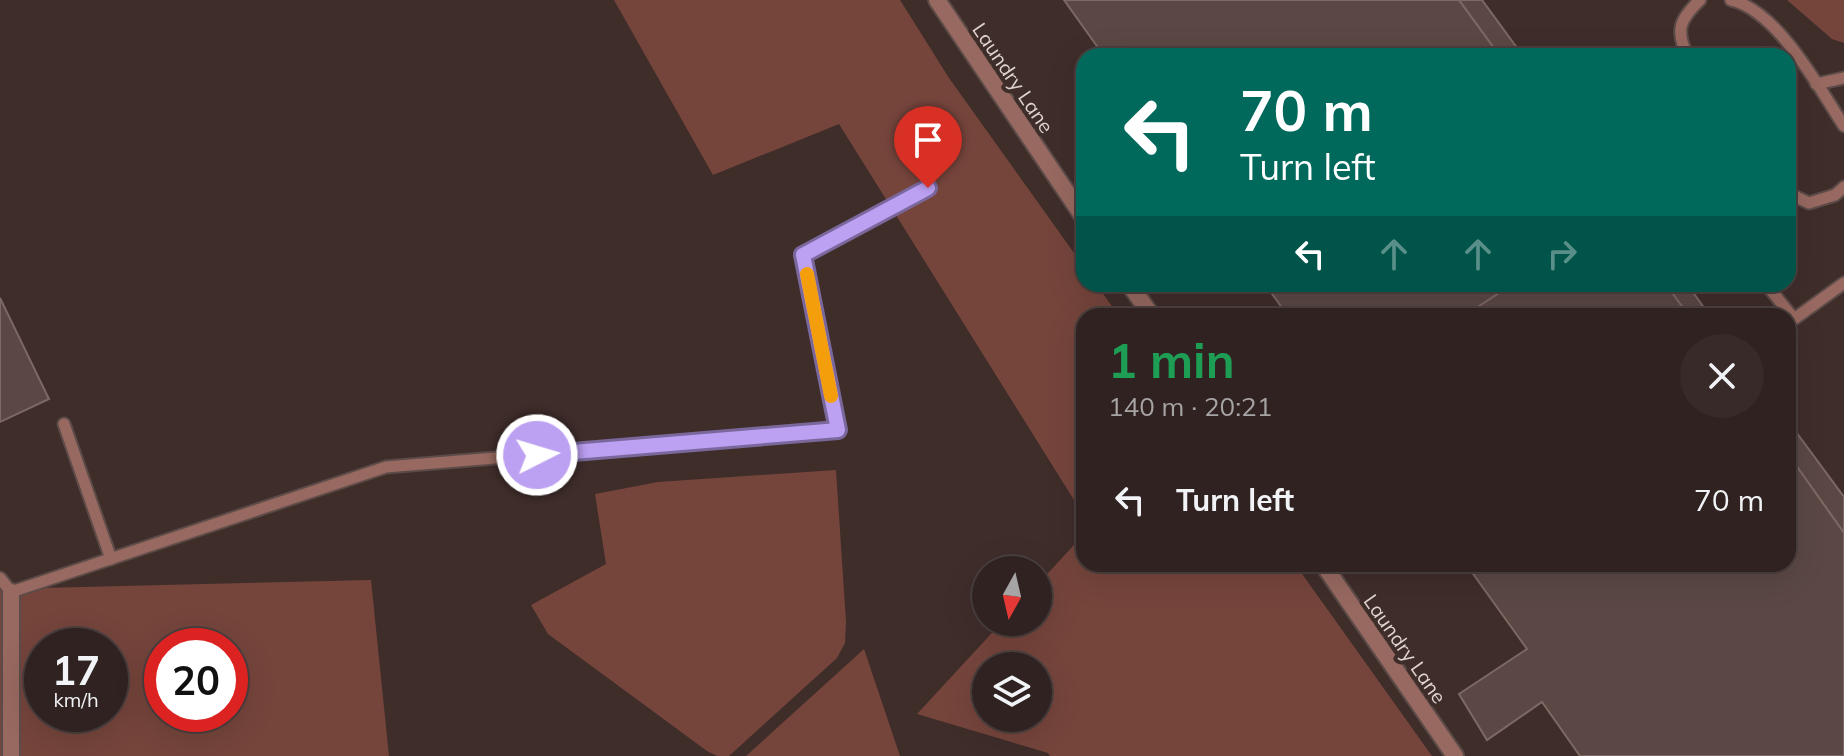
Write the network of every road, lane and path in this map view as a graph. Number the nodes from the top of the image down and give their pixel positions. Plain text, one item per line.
1 (937, 0) edge
2 (1700, 0) edge
3 (1731, 0) edge
4 (1686, 48) edge
5 (1790, 48) edge
6 (1796, 55) edge
7 (1844, 78) edge
8 (1816, 84) junction
9 (1844, 126) edge
10 (1844, 187) edge
11 (928, 188) dead end
12 (1796, 197) edge
13 (1076, 206) edge
14 (1844, 283) edge
15 (1772, 292) edge
16 (1785, 308) edge
17 (1796, 318) edge
18 (64, 424) dead end
19 (111, 559) junction
20 (1328, 572) edge
21 (0, 578) edge
22 (11, 592) junction
23 (11, 756) edge
24 (1455, 756) edge

1 - 13 street, Laundry Lane
2 - 4 lane
3 - 5 lane
6 - 8 lane
7 - 8 lane
8 - 9 lane
10 - 12 lane
11 - 19 lane
14 - 17 lane
15 - 16 lane
18 - 19 lane
19 - 22 lane
20 - 24 street, Laundry Lane
21 - 22 lane
22 - 23 street

